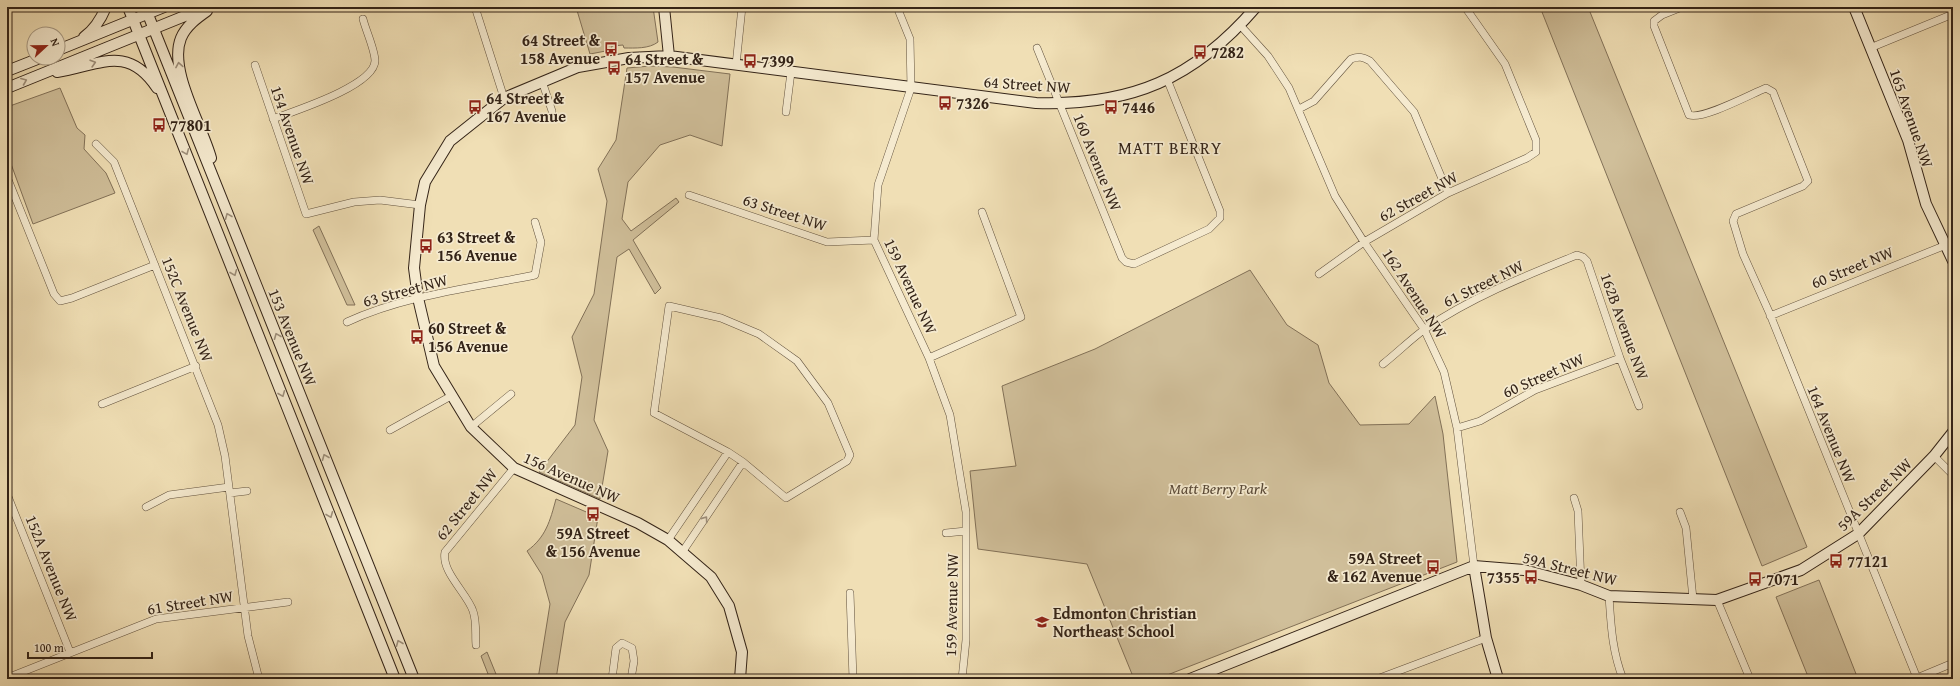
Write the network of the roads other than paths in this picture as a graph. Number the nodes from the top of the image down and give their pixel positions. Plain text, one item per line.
1 (106, 7) edge
2 (128, 7) edge
3 (164, 7) edge
4 (207, 7) edge
5 (212, 7) edge
6 (476, 7) edge
7 (664, 7) edge
8 (742, 7) edge
9 (897, 7) edge
10 (1256, 7) edge
11 (1465, 7) edge
12 (1682, 7) edge
13 (1854, 7) edge
14 (146, 10) edge
15 (1953, 14) edge
16 (363, 19) dead end
17 (133, 20) junction
18 (1240, 25) junction
19 (154, 29) junction
20 (139, 35) junction
21 (75, 43) junction
22 (66, 47) edge
23 (1037, 48) dead end
24 (1870, 48) junction
25 (669, 56) junction
26 (26, 64) edge
27 (255, 65) dead end
28 (736, 65) junction
29 (7, 71) edge
30 (791, 72) junction
31 (41, 74) junction
32 (1167, 79) junction
33 (542, 81) junction
34 (7, 88) edge
35 (911, 88) junction
36 (504, 98) junction
37 (166, 103) junction
38 (1059, 104) junction
39 (1298, 109) junction
40 (552, 111) dead end
41 (786, 112) dead end
42 (273, 120) junction
43 (96, 144) dead end
44 (7, 177) edge
45 (1448, 193) junction
46 (220, 195) junction
47 (689, 195) dead end
48 (420, 205) junction
49 (982, 212) dead end
50 (535, 222) dead end
51 (874, 240) junction
52 (1364, 242) junction
53 (1946, 245) junction
54 (1583, 257) joint
55 (1953, 261) edge
56 (155, 265) junction
57 (1318, 274) dead end
58 (418, 298) junction
59 (1770, 316) junction
60 (347, 322) dead end
61 (1424, 329) junction
62 (929, 358) junction
63 (1620, 358) junction
64 (1383, 364) dead end
65 (196, 366) junction
66 (511, 394) dead end
67 (451, 396) junction
68 (102, 404) dead end
69 (1639, 406) dead end
70 (471, 427) junction
71 (1457, 428) junction
72 (390, 430) dead end
73 (1953, 432) edge
74 (728, 452) junction
75 (1934, 456) junction
76 (744, 462) junction
77 (514, 468) junction
78 (1953, 475) edge
79 (230, 490) junction
80 (247, 491) dead end
81 (7, 494) edge
82 (1574, 498) dead end
83 (146, 507) dead end
84 (1680, 512) dead end
85 (966, 531) junction
86 (946, 532) dead end
87 (1858, 534) junction
88 (668, 540) junction
89 (683, 551) junction
90 (1474, 566) junction
91 (1581, 585) junction
92 (850, 594) dead end
93 (1609, 596) junction
94 (1693, 599) junction
95 (1717, 600) junction
96 (288, 602) dead end
97 (245, 608) junction
98 (1486, 638) junction
99 (476, 645) dead end
100 (70, 652) junction
101 (1953, 663) edge
102 (7, 678) edge
103 (259, 679) edge
104 (395, 679) edge
105 (414, 679) edge
106 (612, 679) edge
107 (631, 679) edge
108 (740, 679) edge
109 (853, 679) edge
110 (962, 679) edge
111 (1190, 679) edge
112 (1377, 679) edge
113 (1498, 679) edge
114 (1623, 679) edge
115 (1750, 679) edge

1 - 21 street
2 - 17 street, 153 Avenue NW
3 - 14 street
4 - 19 street
46 -> 5 street
6 - 36 street
7 - 25 street
8 - 28 street
9 - 35 street, 159 Avenue NW
10 - 18 street, 64 Street NW
11 - 45 street, 62 Street NW
12 - 59 street, 164 Avenue NW
13 - 24 street, 165 Avenue NW
14 - 17 street
14 - 19 street, 153 Avenue NW
15 - 24 street
16 - 42 street
17 - 20 street, 153 Avenue NW
17 - 21 street
18 - 32 street, 64 Street NW
18 - 39 street, 162 Avenue NW
19 - 20 street
19 - 46 street, 153 Avenue NW
20 - 31 street
20 - 37 street, 153 Avenue NW
21 - 22 street
23 - 38 street, 160 Avenue NW
24 - 53 street, 165 Avenue NW
25 - 28 street, 64 Street NW
25 - 33 street, 64 Street NW
26 - 29 street
27 - 42 street, 154 Avenue NW
28 - 30 street, 64 Street NW
30 - 35 street, 64 Street NW
30 - 41 street
34 -> 31 street
31 -> 37 street
32 - 38 street, 64 Street NW
32 - 38 street, 160 Avenue NW
33 - 36 street, 64 Street NW
33 - 40 street
35 - 38 street, 64 Street NW
35 - 51 street, 159 Avenue NW
36 - 48 street, 64 Street NW
37 -> 104 street, 153 Avenue NW
39 - 45 street
39 - 52 street, 162 Avenue NW
42 - 48 street, 154 Avenue NW
43 - 56 street, 152C Avenue NW
44 - 56 street
45 - 52 street, 62 Street NW
105 -> 46 street, 153 Avenue NW
47 - 51 street, 63 Street NW
48 - 58 street, 156 Avenue NW
49 - 62 street
50 - 58 street, 63 Street NW
51 - 62 street, 159 Avenue NW
52 - 57 street, 62 Street NW
52 - 61 street, 162 Avenue NW
53 - 55 street, 165 Avenue NW
53 - 59 street, 60 Street NW
54 - 61 street, 61 Street NW
54 - 63 street, 162B Avenue NW
56 - 65 street, 152C Avenue NW
58 - 60 street, 63 Street NW
58 - 67 street, 156 Avenue NW
59 - 87 street, 164 Avenue NW
61 - 64 street, 61 Street NW
61 - 71 street, 162 Avenue NW
62 - 85 street, 159 Avenue NW
63 - 69 street, 162B Avenue NW
63 - 71 street, 60 Street NW
65 - 68 street
65 - 79 street, 152C Avenue NW
66 - 70 street
67 - 70 street, 156 Avenue NW
67 - 72 street
70 - 77 street, 156 Avenue NW
71 - 90 street, 162 Avenue NW
73 - 75 street, 59A Street NW
74 - 76 street
74 - 76 street
74 - 88 street
75 - 78 street
75 - 87 street, 59A Street NW
89 -> 76 street
77 - 88 street, 156 Avenue NW
77 - 99 street, 62 Street NW
79 - 80 street
79 - 83 street
79 - 97 street, 152C Avenue NW
81 - 100 street, 152A Avenue NW
82 - 91 street
84 - 94 street
85 - 86 street, 159 Avenue NW
85 - 110 street, 159 Avenue NW
87 - 95 street, 59A Street NW
87 - 101 street, 164 Avenue NW
88 - 89 street, 156 Avenue NW
89 - 108 street, 156 Avenue NW
90 - 91 street, 59A Street NW
90 - 98 street, 162 Avenue NW
90 - 111 street, 59A Street NW
91 - 93 street, 59A Street NW
92 - 109 street
93 - 94 street, 59A Street NW
93 - 114 street
94 - 95 street, 59A Street NW
95 - 115 street
96 - 97 street
97 - 100 street, 61 Street NW
97 - 103 street, 152C Avenue NW
98 - 112 street
98 - 113 street, 162 Avenue NW
100 - 102 street, 61 Street NW
106 - 107 street

